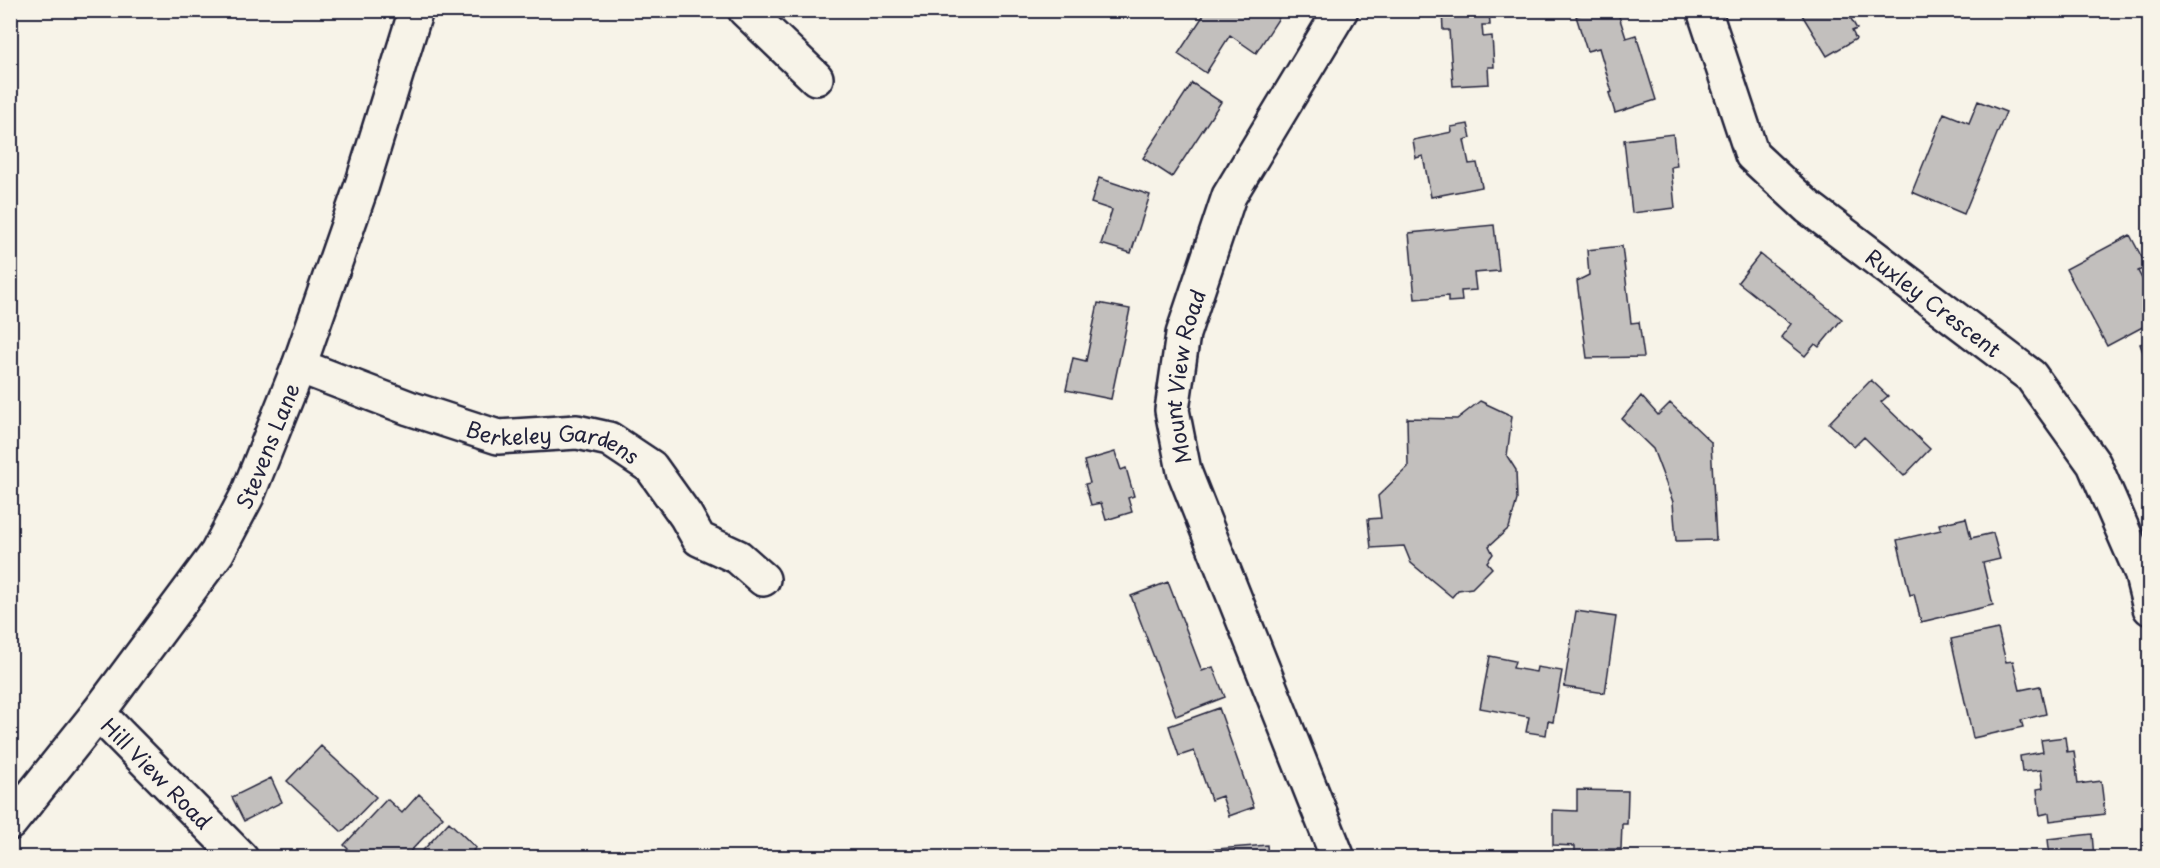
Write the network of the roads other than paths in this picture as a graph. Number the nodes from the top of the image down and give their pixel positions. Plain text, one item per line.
1 (416, 10) edge
2 (745, 10) edge
3 (1341, 10) edge
4 (1704, 10) edge
5 (816, 78) dead end
6 (299, 366) junction
7 (764, 579) dead end
8 (2150, 608) edge
9 (98, 713) junction
10 (10, 823) edge
11 (241, 858) edge
12 (1338, 858) edge

1 - 6 street, Stevens Lane
2 - 5 street
3 - 12 street, Mount View Road
4 - 8 street, Ruxley Crescent
6 - 7 street, Berkeley Gardens
6 - 9 street, Stevens Lane
9 - 10 street, Stevens Lane
9 - 11 street, Hill View Road

